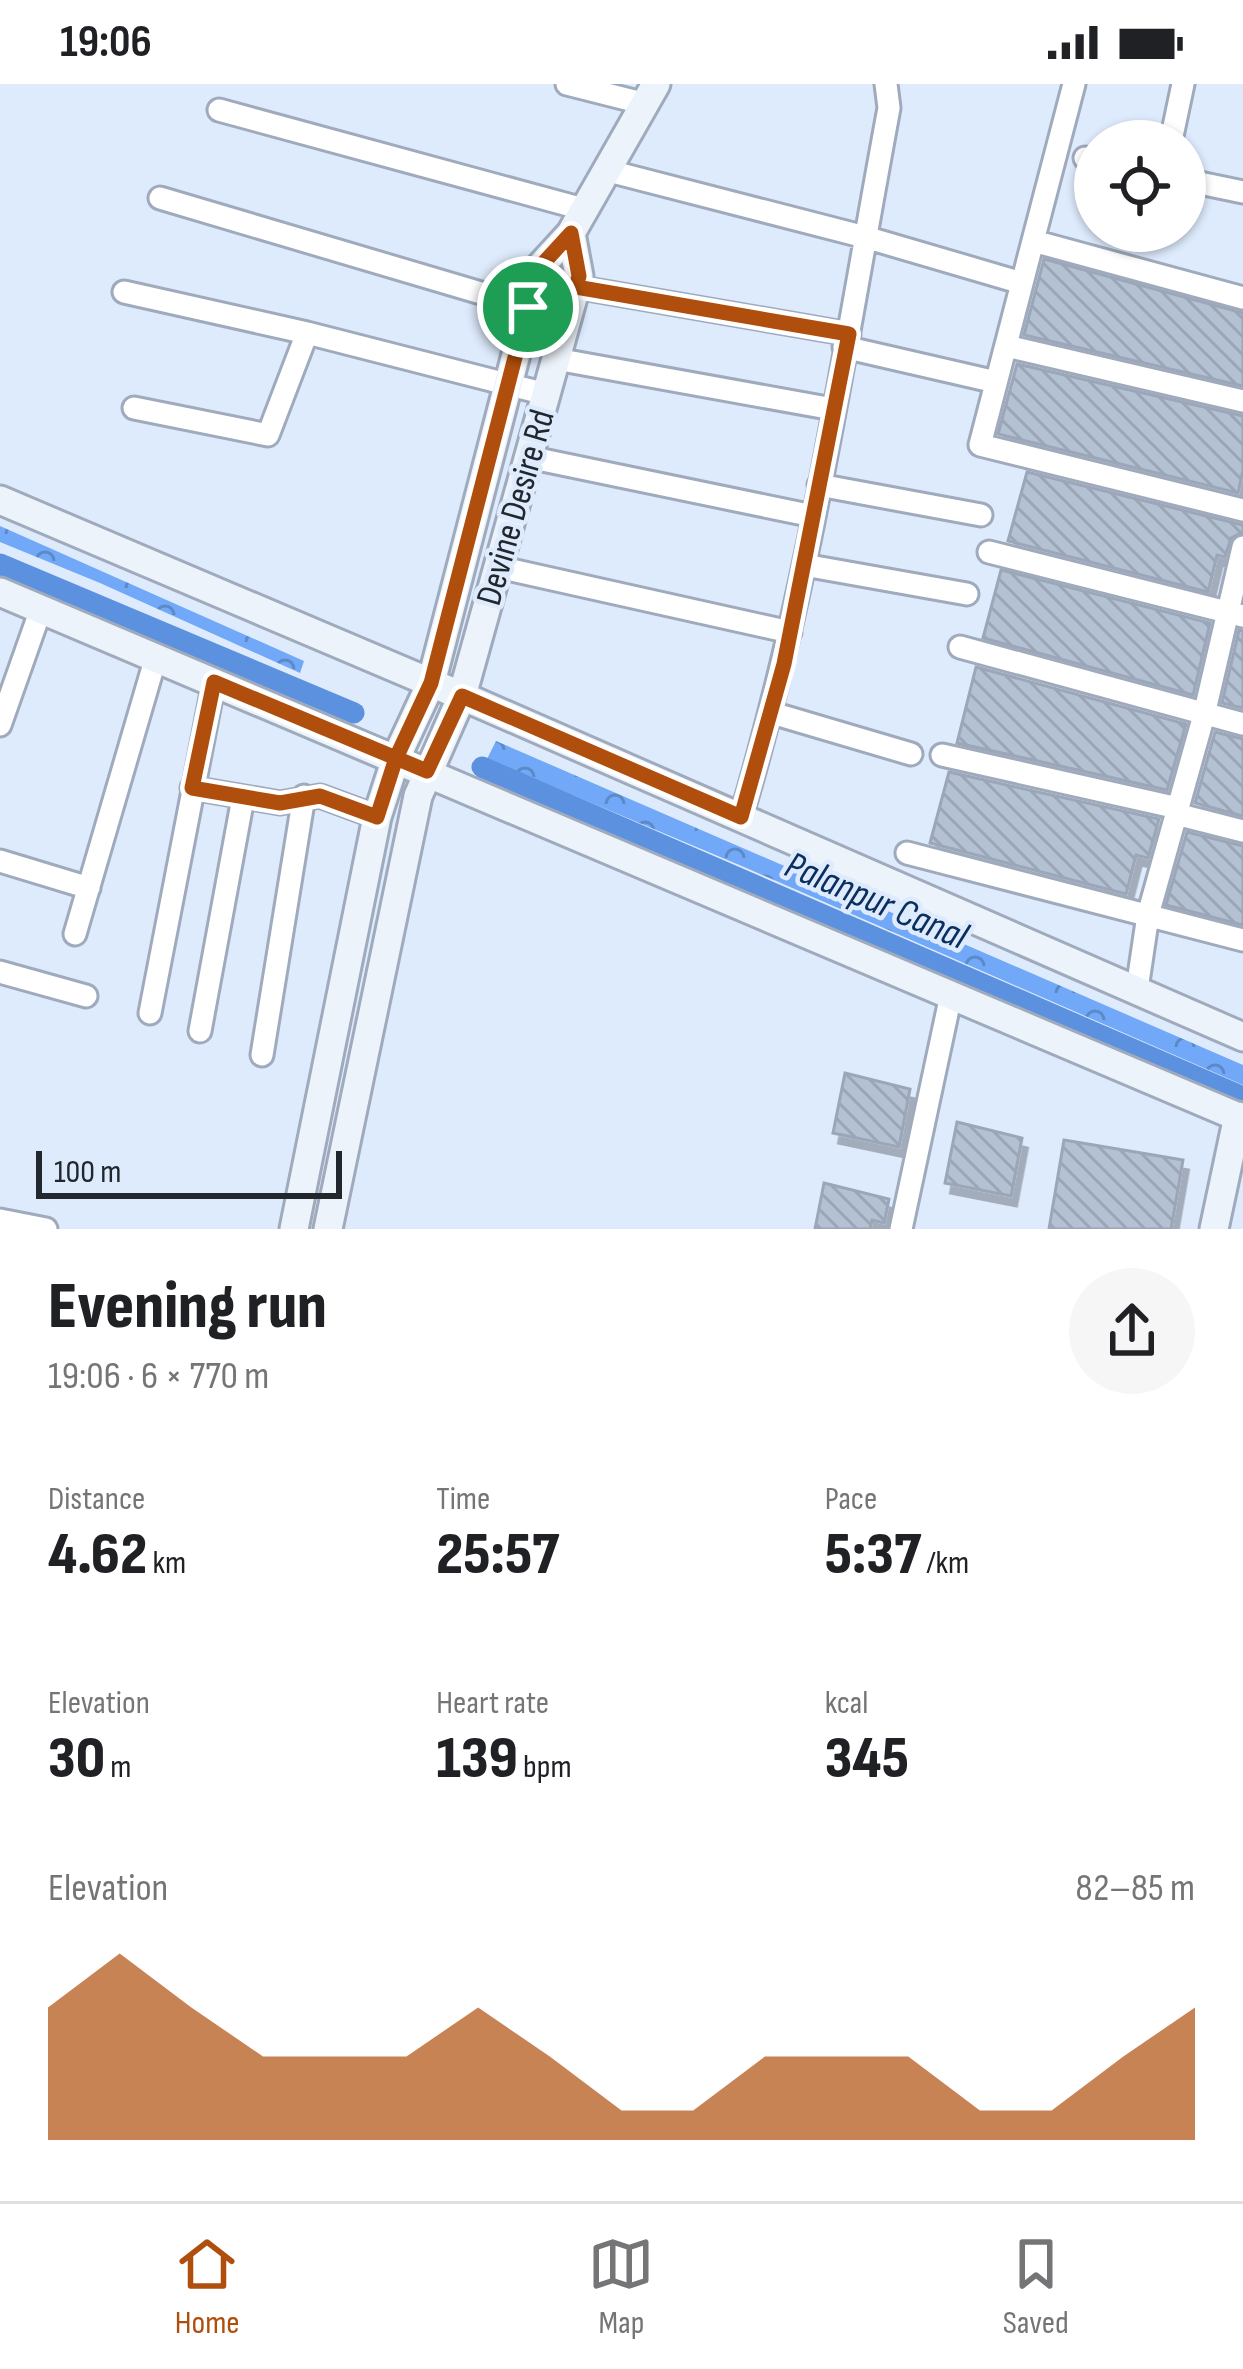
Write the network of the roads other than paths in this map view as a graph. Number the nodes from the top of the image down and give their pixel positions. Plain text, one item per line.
1 (567, 84) edge
2 (886, 84) edge
3 (1073, 84) edge
4 (1183, 84) edge
5 (651, 94) edge
6 (219, 110) dead end
7 (1175, 120) edge
8 (605, 170) junction
9 (1206, 184) edge
10 (1243, 191) edge
11 (160, 198) dead end
12 (577, 221) junction
13 (865, 237) junction
14 (1034, 242) junction
15 (1022, 283) junction
16 (576, 287) junction
17 (124, 292) dead end
18 (1243, 298) edge
19 (528, 307) junction
20 (307, 333) junction
21 (847, 340) junction
22 (1006, 346) junction
23 (556, 359) junction
24 (996, 382) junction
25 (508, 386) junction
26 (546, 394) junction
27 (1243, 400) edge
28 (134, 408) dead end
29 (833, 409) junction
30 (528, 457) junction
31 (819, 485) junction
32 (0, 500) edge
33 (1243, 510) edge
34 (980, 515) dead end
35 (813, 516) junction
36 (1243, 547) edge
37 (989, 553) dead end
38 (804, 566) junction
39 (498, 567) junction
40 (0, 592) edge
41 (967, 594) dead end
42 (41, 609) junction
43 (1235, 614) edge
44 (790, 632) junction
45 (960, 647) dead end
46 (156, 657) junction
47 (214, 682) junction
48 (431, 683) junction
49 (462, 696) junction
50 (772, 713) junction
51 (1204, 716) junction
52 (1243, 724) edge
53 (0, 725) edge
54 (911, 754) dead end
55 (942, 755) dead end
56 (396, 758) junction
57 (427, 771) junction
58 (192, 788) junction
59 (304, 796) junction
60 (244, 798) junction
61 (1177, 811) junction
62 (377, 817) junction
63 (741, 817) junction
64 (1243, 831) edge
65 (907, 854) dead end
66 (0, 861) edge
67 (88, 888) junction
68 (1148, 915) junction
69 (75, 934) dead end
70 (1243, 940) edge
71 (0, 972) edge
72 (1137, 989) junction
73 (951, 995) junction
74 (86, 996) dead end
75 (150, 1013) dead end
76 (200, 1031) dead end
77 (1243, 1037) edge
78 (262, 1055) dead end
79 (1240, 1118) edge
80 (0, 1220) edge
81 (46, 1229) edge
82 (294, 1229) edge
83 (328, 1229) edge
84 (901, 1229) edge
85 (1214, 1229) edge

1 - 5 street
2 - 13 street
3 - 14 street
4 - 7 street
5 - 8 street
6 - 12 street
8 - 12 street
8 - 13 street
9 - 10 street
11 - 19 street
12 - 16 street, Devine Desire Rd
12 - 19 street, Devine Desire Rd
13 - 15 street
13 - 21 street
14 - 15 street
14 - 18 street
15 - 22 street
16 - 21 street
16 - 23 street, Devine Desire Rd
17 - 20 street
19 - 25 street, Devine Desire Rd
20 - 25 street
20 - 28 street
21 - 24 street
21 - 29 street
22 - 24 street
22 - 27 street
23 - 26 street, Devine Desire Rd
23 - 29 street
24 - 33 street
25 - 26 street
25 - 48 street, Devine Desire Rd
26 - 30 street, Devine Desire Rd
29 - 31 street
30 - 35 street
30 - 39 street, Devine Desire Rd
31 - 34 street
31 - 35 street
32 - 48 street
35 - 38 street
36 - 43 street
37 - 43 street
38 - 41 street
38 - 44 street
39 - 44 street
39 - 49 street, Devine Desire Rd
40 - 42 street
42 - 46 street
42 - 53 street
43 - 51 street
44 - 50 street
45 - 51 street
46 - 47 street
46 - 67 street
47 - 56 street
47 - 58 street
48 - 49 street
48 - 56 street, Devine Desire Rd
49 - 57 street, Devine Desire Rd
49 - 63 street
50 - 54 street
50 - 63 street
51 - 52 street
51 - 61 street
55 - 61 street
56 - 57 street
56 - 62 street, Devine Desire Rd
57 - 73 street
57 - 83 street, Devine Desire Rd
58 - 60 street
58 - 75 street
59 - 60 street
59 - 62 street
59 - 78 street
60 - 76 street
61 - 64 street
61 - 68 street
62 - 82 street, Devine Desire Rd
63 - 72 street
65 - 68 street
66 - 67 street
67 - 69 street
68 - 70 street
68 - 72 street
71 - 74 street
72 - 77 street
73 - 79 street
73 - 84 street
79 - 85 street
80 - 81 street

